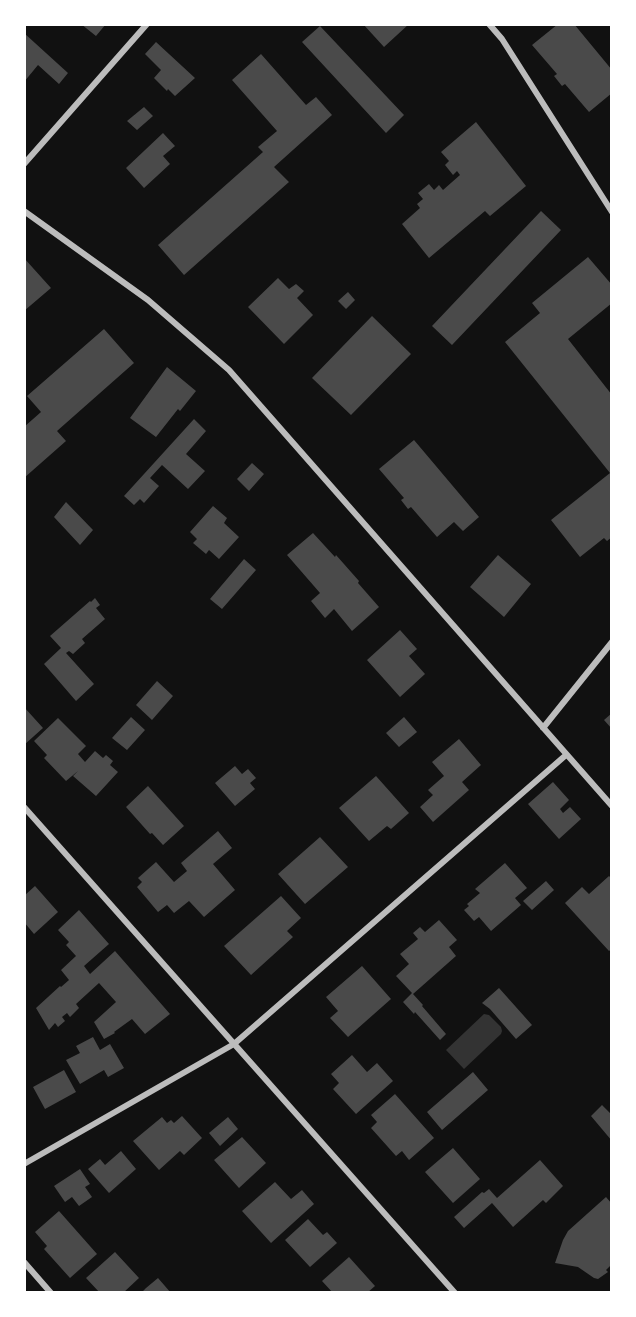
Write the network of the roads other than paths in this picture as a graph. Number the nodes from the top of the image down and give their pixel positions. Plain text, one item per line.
1 (147, 24) edge
2 (489, 24) edge
3 (24, 164) edge
4 (24, 211) edge
5 (612, 212) edge
6 (612, 642) edge
7 (543, 728) junction
8 (566, 755) junction
9 (612, 806) edge
10 (24, 807) edge
11 (234, 1044) junction
12 (24, 1164) edge
13 (24, 1262) edge
14 (51, 1293) edge
15 (454, 1293) edge

1 - 3 street
2 - 5 street
4 - 7 street
6 - 7 street
7 - 8 street
8 - 9 street
8 - 11 street
10 - 11 street
11 - 12 street
11 - 15 street
13 - 14 street

